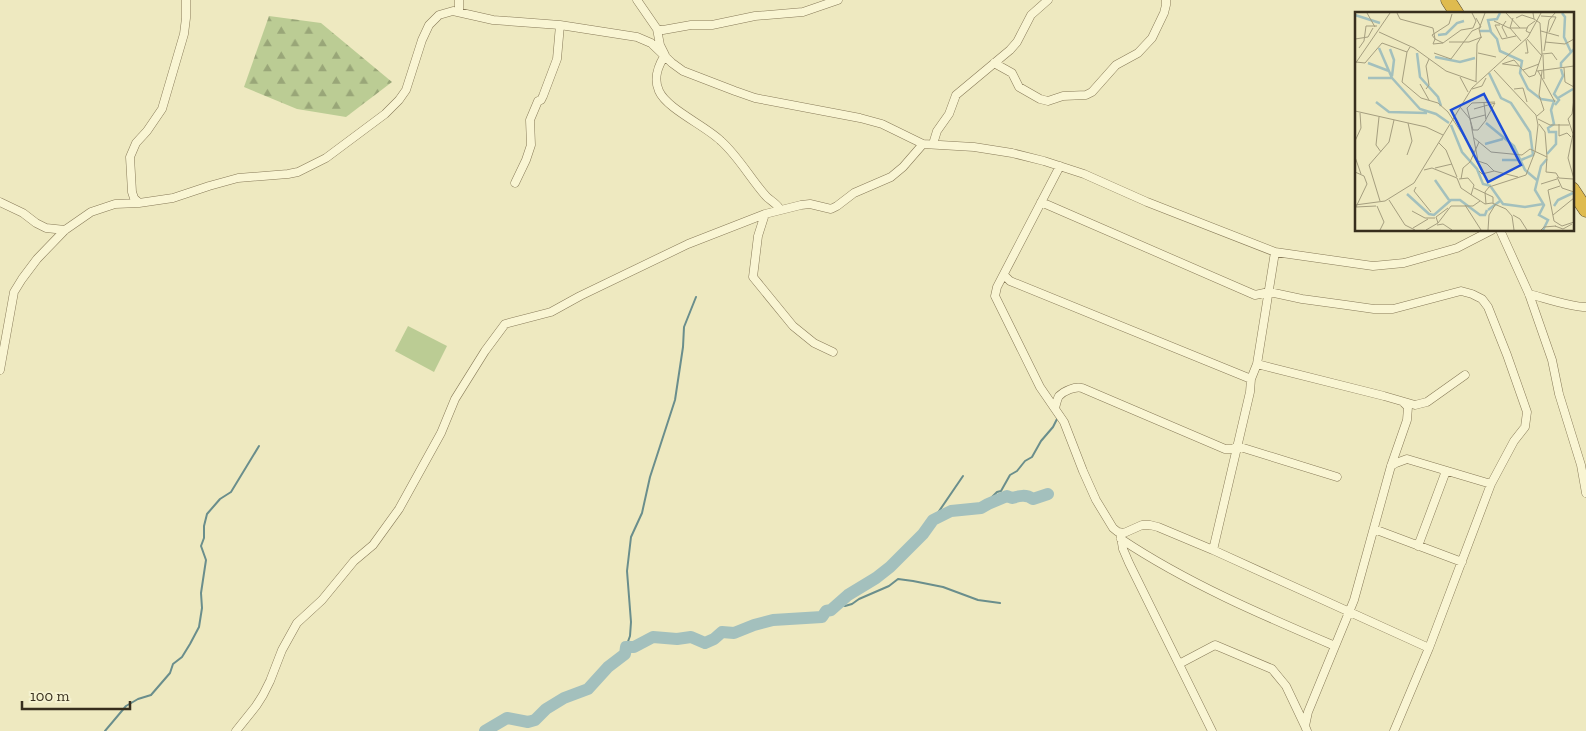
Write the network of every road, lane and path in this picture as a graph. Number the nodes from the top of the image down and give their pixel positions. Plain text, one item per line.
1 (186, 0) edge
2 (459, 0) edge
3 (637, 0) edge
4 (838, 0) edge
5 (1048, 0) edge
6 (1166, 0) edge
7 (1448, 0) edge
8 (459, 11) junction
9 (1456, 12) edge
10 (560, 25) junction
11 (657, 28) junction
12 (665, 55) junction
13 (994, 63) junction
14 (923, 144) junction
15 (934, 144) junction
16 (1060, 166) junction
17 (515, 183) dead end
18 (1574, 191) edge
19 (0, 202) edge
20 (1041, 202) junction
21 (139, 203) junction
22 (778, 210) junction
23 (1586, 210) edge
24 (765, 214) junction
25 (65, 230) junction
26 (1490, 231) edge
27 (1500, 231) edge
28 (1274, 252) junction
29 (1004, 275) junction
30 (1269, 292) junction
31 (1529, 294) junction
32 (1586, 307) edge
33 (833, 352) dead end
34 (1257, 364) junction
35 (0, 370) edge
36 (1465, 374) dead end
37 (1251, 378) junction
38 (1404, 402) junction
39 (1424, 403) junction
40 (1056, 408) junction
41 (1407, 420) junction
42 (1400, 440) junction
43 (1237, 446) junction
44 (1407, 459) junction
45 (1391, 466) junction
46 (1446, 471) junction
47 (1337, 477) dead end
48 (1492, 484) junction
49 (1586, 493) edge
50 (1374, 529) junction
51 (1121, 536) junction
52 (1418, 546) junction
53 (1213, 550) junction
54 (1462, 562) junction
55 (1350, 612) junction
56 (1335, 646) junction
57 (1429, 648) junction
58 (1179, 664) junction
59 (1306, 728) edge
60 (236, 731) edge
61 (1212, 731) edge
62 (1394, 731) edge

1 - 21 street
2 - 8 street
3 - 11 street
4 - 11 street
5 - 13 street
6 - 13 street
7 - 9 highway
8 - 10 street
8 - 21 street
10 - 12 street
10 - 17 street
11 - 12 street
12 - 14 street
12 - 22 street
13 - 15 street
14 - 15 street
14 - 22 street
15 - 16 street
16 - 20 street
16 - 28 street
18 - 23 highway
19 - 25 street
20 - 29 street
20 - 30 street
21 - 25 street
22 - 24 street
24 - 33 street
24 - 60 street
25 - 35 street
26 - 28 street
27 - 31 street
28 - 30 street
29 - 37 street
29 - 40 street
30 - 34 street
30 - 48 street
31 - 32 street
31 - 49 street
34 - 37 street
34 - 38 street
36 - 39 street
37 - 43 street
38 - 39 street
38 - 41 street
39 - 41 street
40 - 43 street
40 - 51 street
41 - 42 street
42 - 44 street
42 - 45 street
43 - 47 street
43 - 53 street
44 - 45 street
44 - 46 street
45 - 50 street
46 - 48 street
46 - 52 street
48 - 54 street
50 - 52 street
50 - 55 street
51 - 53 street
51 - 56 street
51 - 58 street
52 - 54 street
53 - 55 street
54 - 57 street
55 - 56 street
55 - 57 street
56 - 59 street
57 - 62 street
58 - 59 street
58 - 61 street

